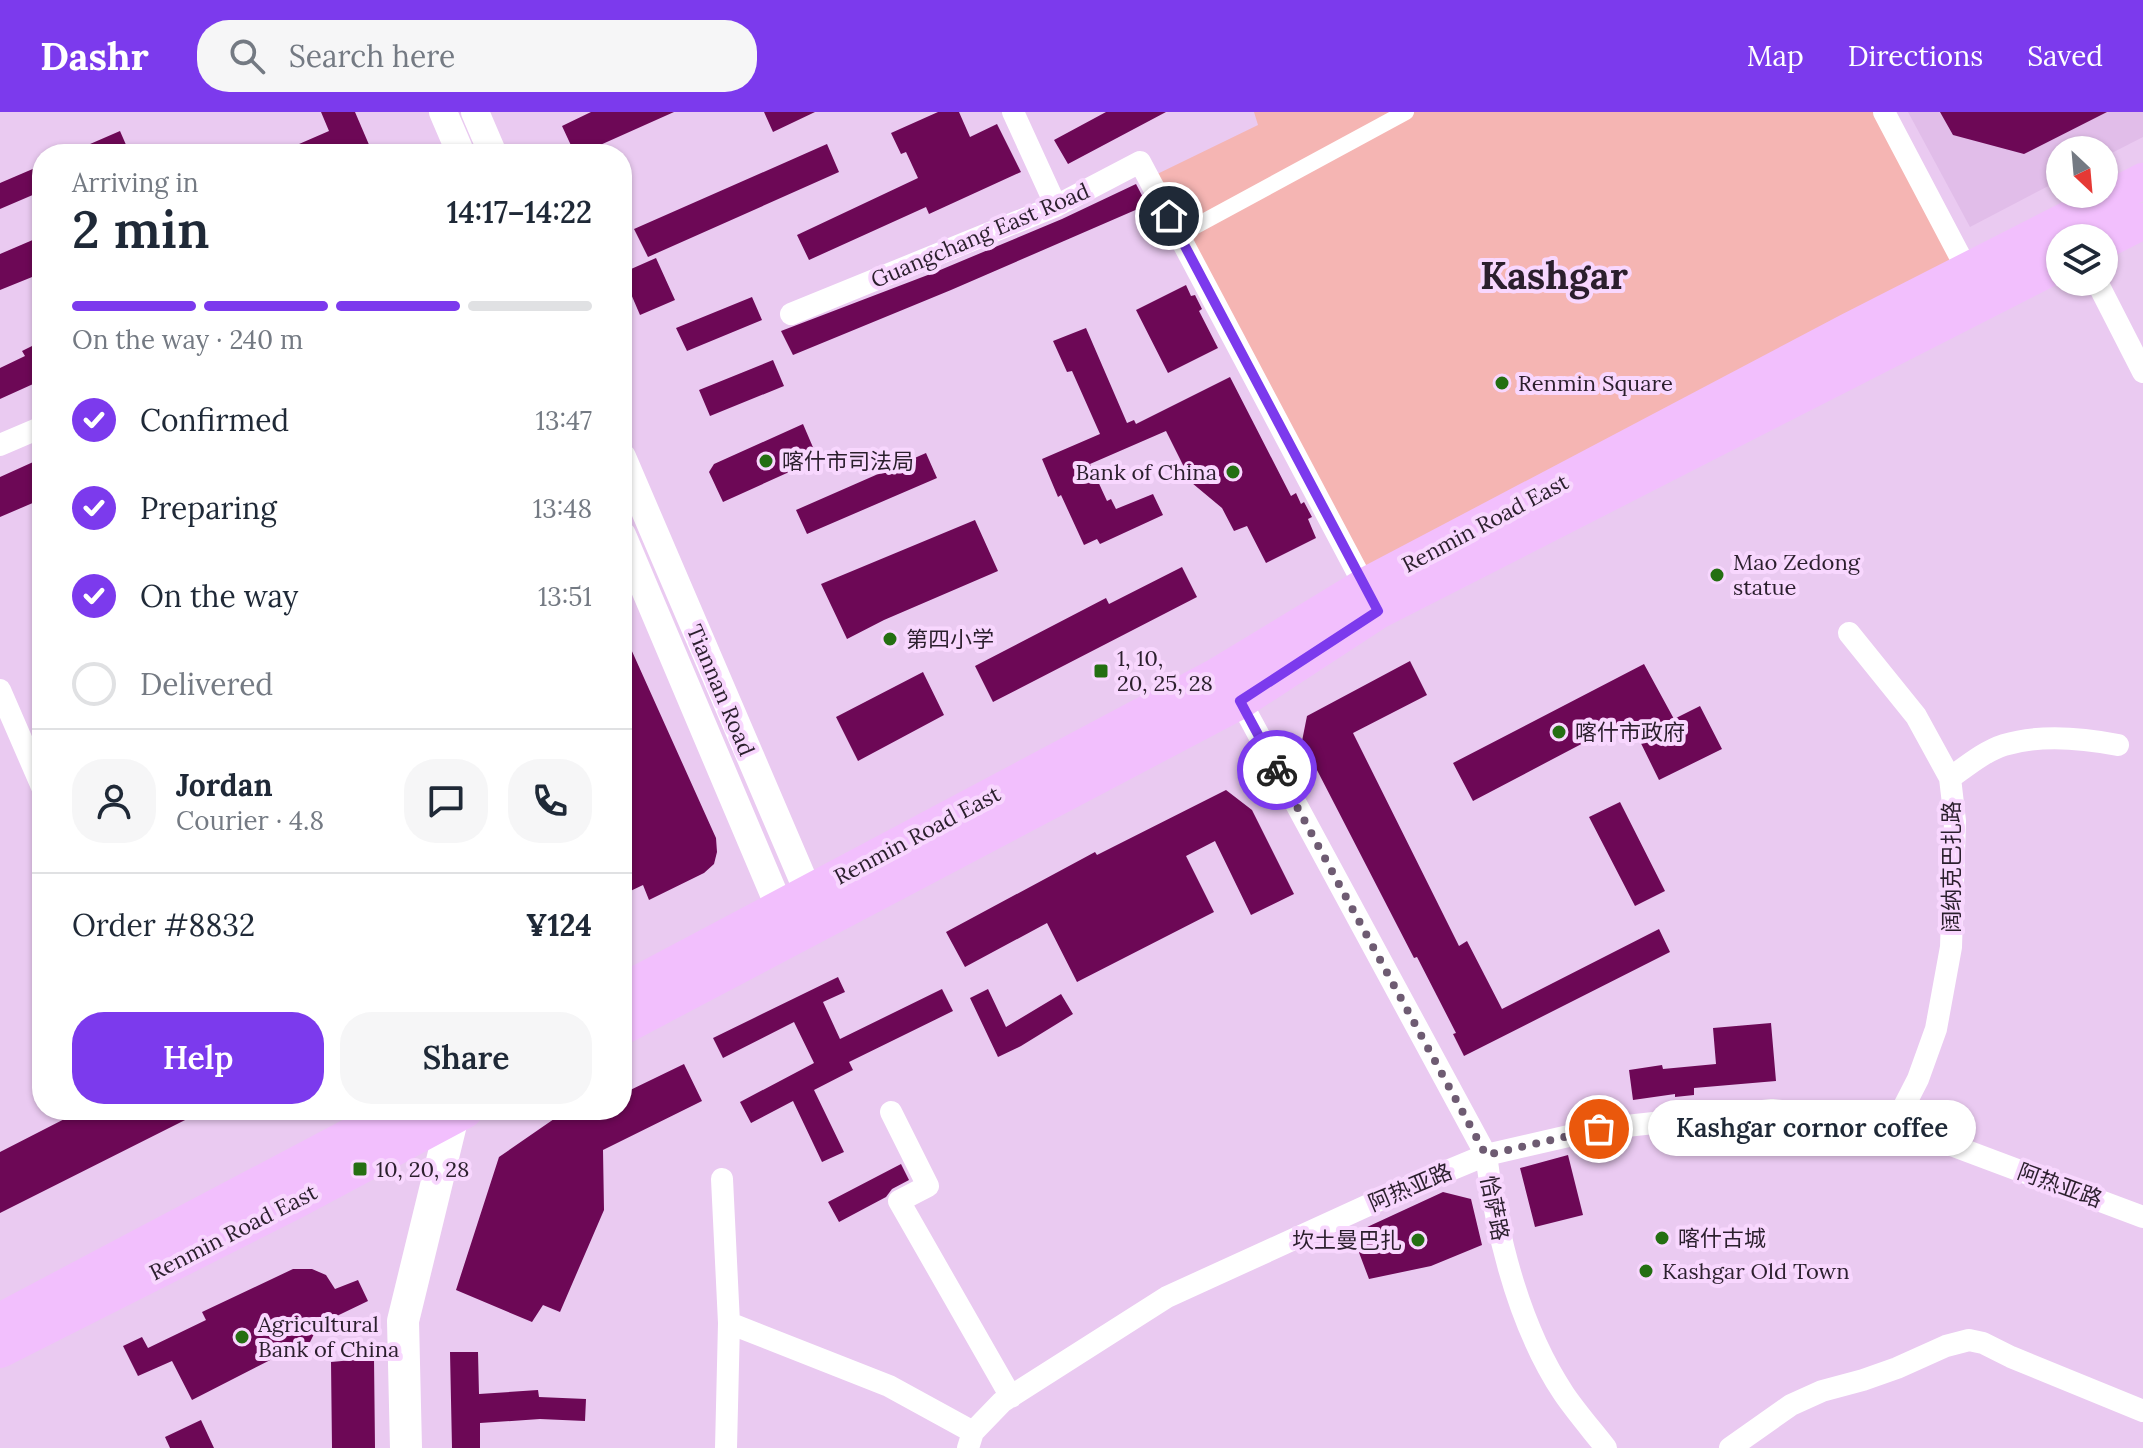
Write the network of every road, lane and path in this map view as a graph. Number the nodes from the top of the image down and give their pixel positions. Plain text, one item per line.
1 (443, 112) edge
2 (475, 112) edge
3 (1013, 112) edge
4 (1406, 112) edge
5 (1884, 112) edge
6 (457, 144) edge
7 (489, 144) edge
8 (2143, 181) edge
9 (1056, 206) junction
10 (2143, 221) edge
11 (2118, 234) edge
12 (1179, 235) junction
13 (1967, 270) junction
14 (2046, 270) edge
15 (2104, 296) edge
16 (1983, 303) junction
17 (791, 314) dead end
18 (2143, 372) edge
19 (32, 431) edge
20 (0, 445) edge
21 (632, 483) edge
22 (632, 556) edge
23 (1372, 599) junction
24 (1849, 633) dead end
25 (1232, 686) junction
26 (0, 690) edge
27 (2118, 745) dead end
28 (32, 764) edge
29 (1950, 778) junction
30 (800, 915) junction
31 (632, 988) edge
32 (632, 1021) edge
33 (891, 1112) dead end
34 (381, 1120) edge
35 (446, 1120) edge
36 (457, 1120) edge
37 (1895, 1124) junction
38 (1486, 1155) junction
39 (722, 1179) dead end
40 (2143, 1217) edge
41 (0, 1321) edge
42 (729, 1323) junction
43 (0, 1350) edge
44 (1011, 1397) junction
45 (2143, 1411) edge
46 (970, 1440) edge
47 (406, 1448) edge
48 (726, 1448) edge
49 (1606, 1448) edge
50 (1730, 1448) edge

1 - 6 street
2 - 7 street
3 - 9 street
4 - 12 street
5 - 13 street
8 - 13 main road, Renmin Road East
9 - 12 street, Guangchang East Road
9 - 17 street, Guangchang East Road
10 - 11 main road
12 - 23 street, Guangchang East Road
13 - 16 street
13 - 23 main road, Renmin Road East
14 - 16 main road, Renmin Road East
15 - 18 street
16 - 23 main road, Renmin Road East
19 - 20 street
21 - 30 street, Tiannan Road
22 - 30 street, Tiannan Road
23 - 25 main road, Renmin Road East
24 - 29 street
25 - 30 main road, Renmin Road East
25 - 38 street, 恰萨路
26 - 28 street
27 - 29 street, 阔纳克巴扎路
29 - 37 street, 阔纳克巴扎路
30 - 31 main road, Renmin Road East
30 - 32 main road, Renmin Road East
33 - 44 street
34 - 41 main road, Renmin Road East
35 - 43 main road, Renmin Road East
36 - 47 main road
37 - 38 street, 阿热亚路
37 - 40 street, 阿热亚路
38 - 44 street, 阿热亚路
38 - 49 street, 恰萨路
39 - 42 street
42 - 46 street
42 - 48 street
44 - 46 street, 阿热亚路
45 - 50 street

